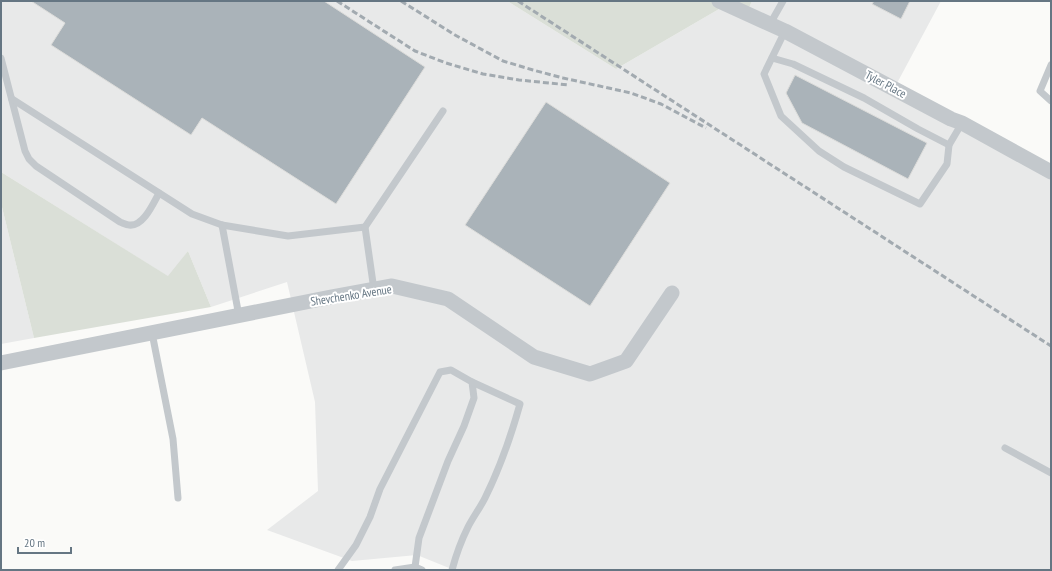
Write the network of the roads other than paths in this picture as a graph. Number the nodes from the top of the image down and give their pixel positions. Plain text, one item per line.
1 (719, 1) edge
2 (783, 1) edge
3 (770, 24) junction
4 (785, 31) junction
5 (1, 58) edge
6 (772, 58) junction
7 (1051, 65) edge
8 (12, 99) junction
9 (1051, 100) edge
10 (443, 111) dead end
11 (962, 123) junction
12 (949, 145) junction
13 (1051, 172) edge
14 (159, 193) junction
15 (222, 226) junction
16 (365, 227) junction
17 (374, 290) junction
18 (672, 293) dead end
19 (239, 316) junction
20 (152, 333) junction
21 (1, 362) edge
22 (472, 382) junction
23 (1006, 448) dead end
24 (1051, 473) edge
25 (178, 498) dead end
26 (418, 569) edge
27 (338, 570) edge
28 (395, 570) edge
29 (452, 570) edge

1 - 3 street, Tyler Place
2 - 3 lane
3 - 4 street, Tyler Place
4 - 6 lane
4 - 11 street, Tyler Place
5 - 8 lane
6 - 12 lane
6 - 12 lane
7 - 9 lane
8 - 14 lane
8 - 14 lane
10 - 16 lane
11 - 12 lane
11 - 13 street, Tyler Place
14 - 15 lane
15 - 16 lane
15 - 19 lane
16 - 17 lane
17 - 18 street, Shevchenko Avenue
17 - 19 street, Shevchenko Avenue
19 - 20 street, Shevchenko Avenue
20 - 21 street, Shevchenko Avenue
20 - 25 lane
22 - 26 lane
22 - 27 lane
22 - 29 lane
23 - 24 lane
26 - 28 lane

